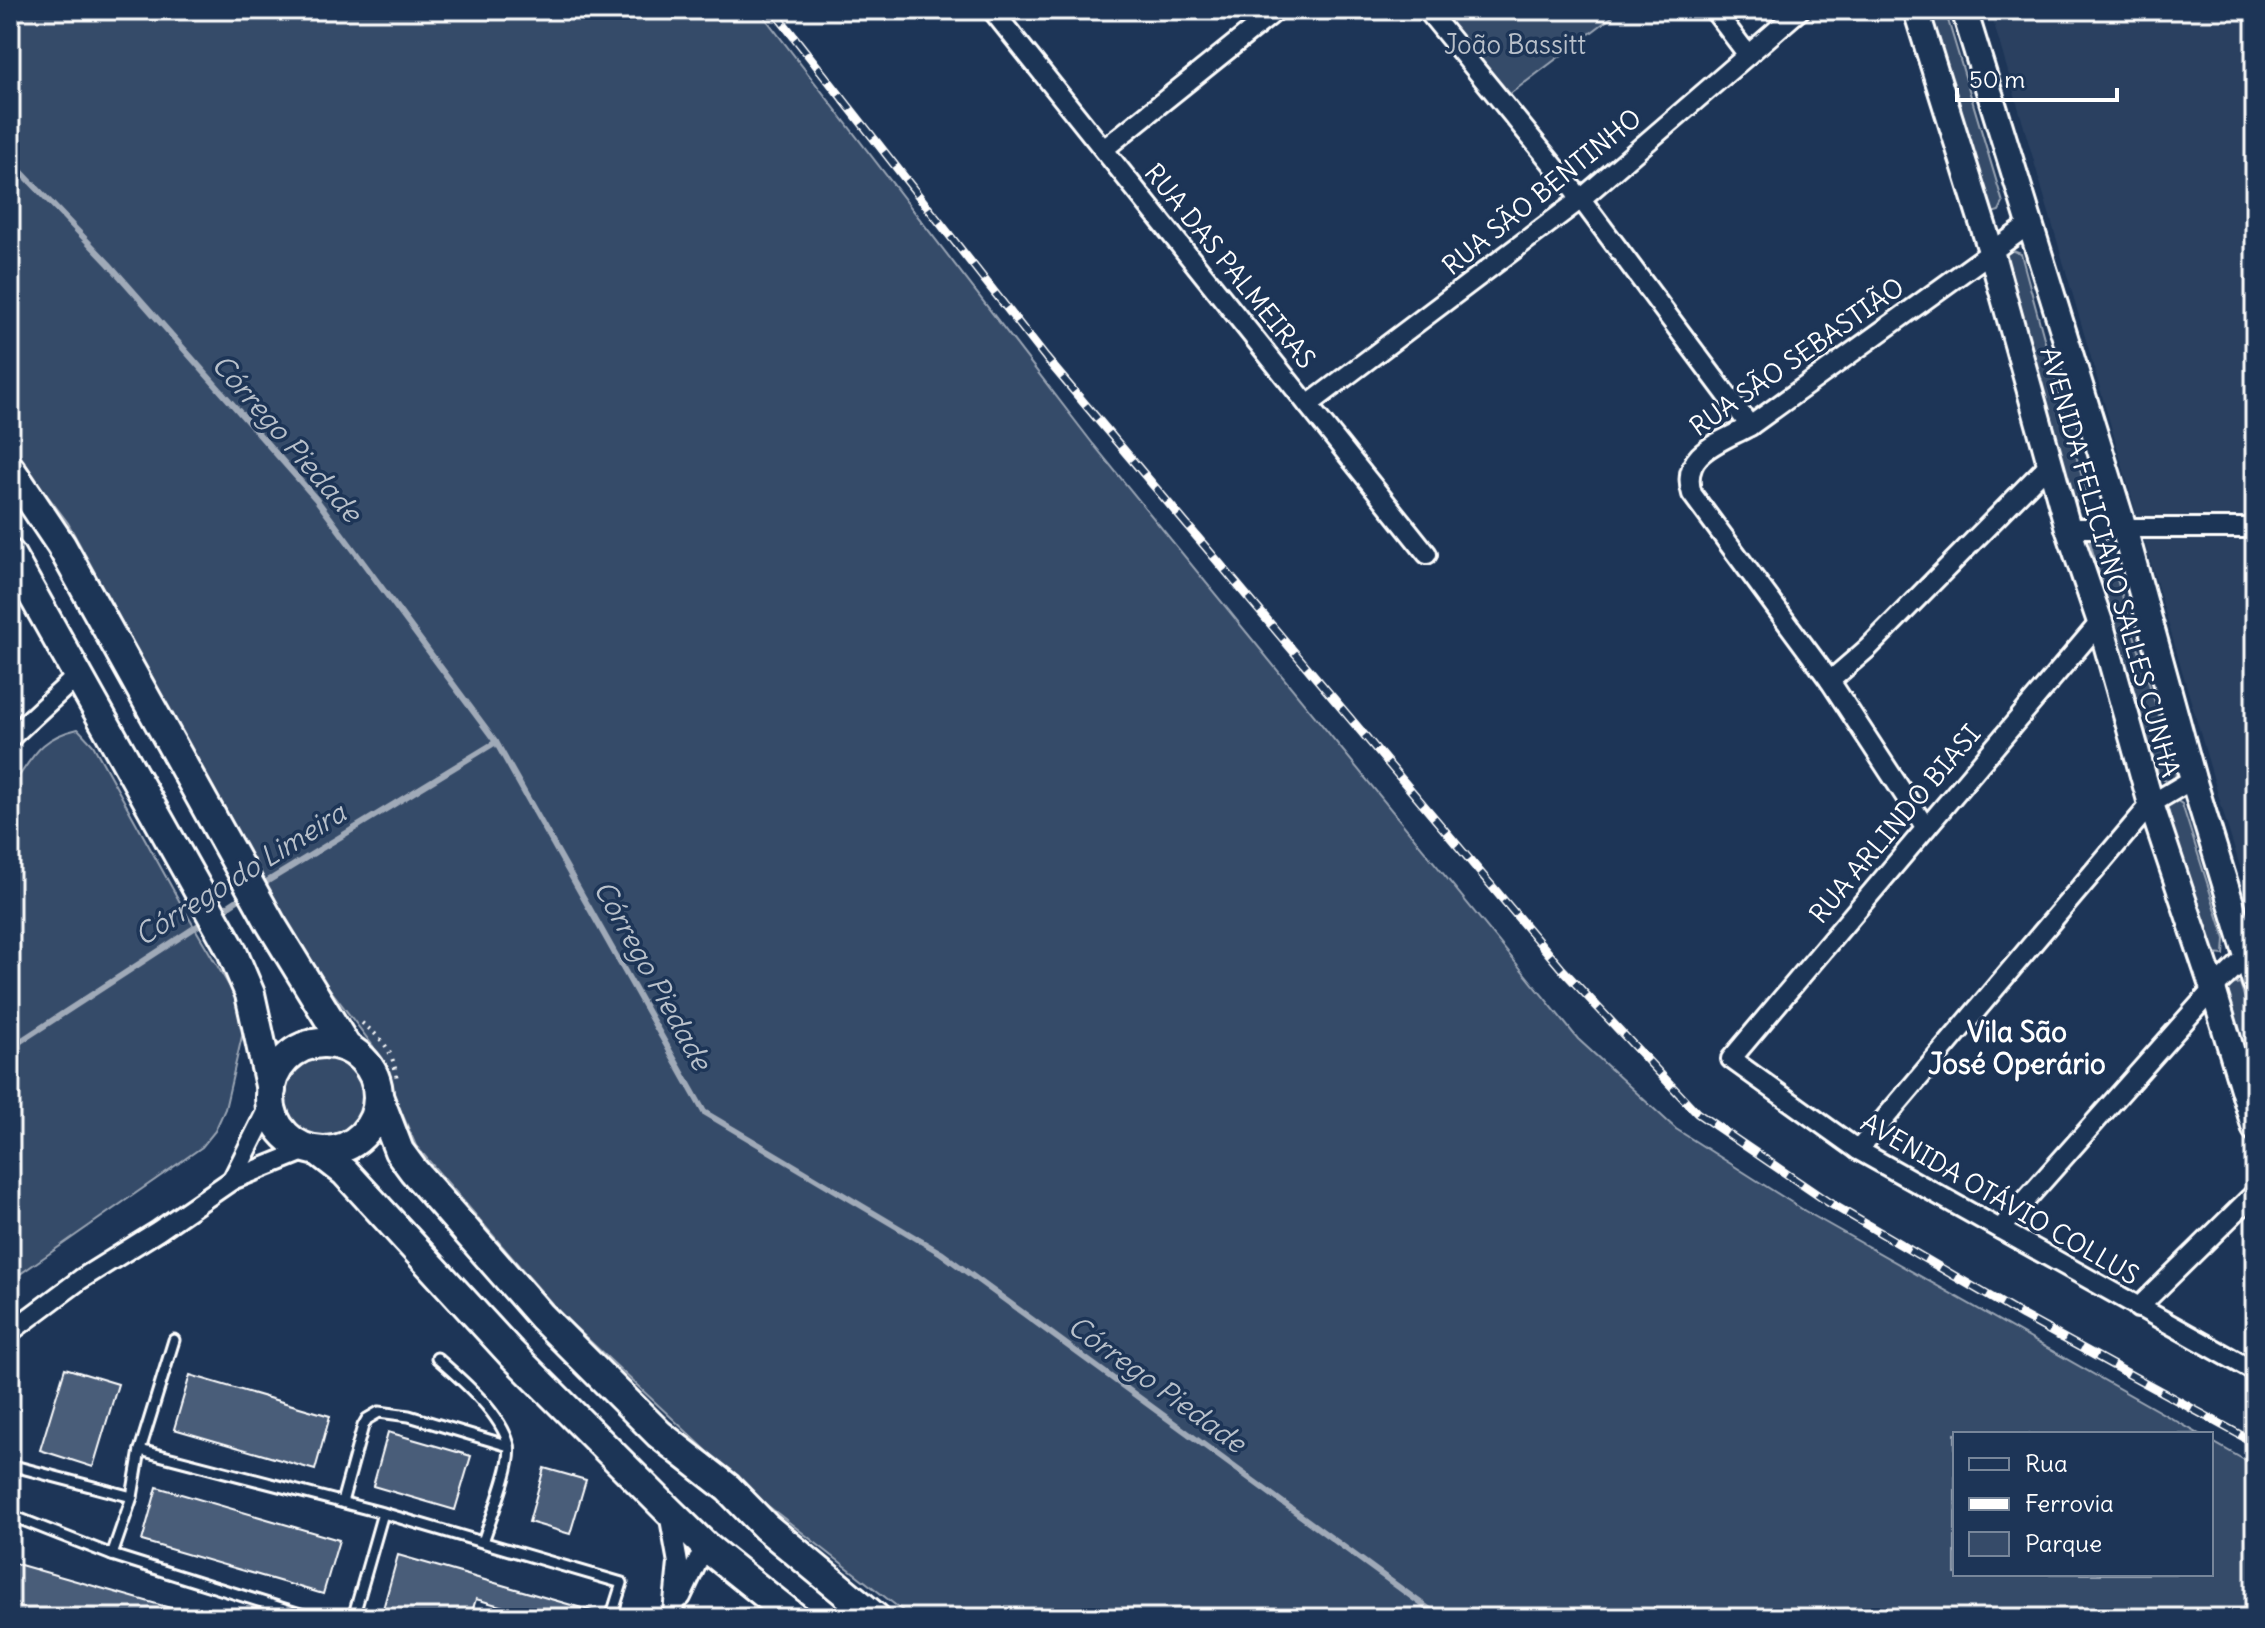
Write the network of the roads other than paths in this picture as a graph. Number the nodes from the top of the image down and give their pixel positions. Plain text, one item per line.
1 (992, 10) edge
2 (1277, 10) edge
3 (1427, 10) edge
4 (1714, 10) edge
5 (1800, 10) edge
6 (1916, 10) edge
7 (1964, 10) edge
8 (1748, 55) junction
9 (1104, 149) junction
10 (1581, 199) junction
11 (2030, 224) junction
12 (1991, 251) junction
13 (1308, 405) junction
14 (1750, 426) junction
15 (2050, 463) junction
16 (10, 469) edge
17 (2068, 528) junction
18 (2124, 528) junction
19 (2255, 528) edge
20 (10, 554) edge
21 (1427, 554) dead end
22 (2100, 622) junction
23 (78, 675) junction
24 (1830, 681) junction
25 (10, 738) edge
26 (2193, 779) junction
27 (2151, 804) junction
28 (1926, 828) junction
29 (2247, 956) junction
30 (2255, 982) edge
31 (2213, 989) junction
32 (347, 1048) junction
33 (1731, 1059) joint
34 (271, 1096) junction
35 (378, 1096) junction
36 (2255, 1129) edge
37 (313, 1150) junction
38 (1858, 1150) junction
39 (232, 1180) junction
40 (2255, 1193) edge
41 (2000, 1229) junction
42 (2138, 1308) junction
43 (10, 1332) edge
44 (174, 1340) dead end
45 (437, 1358) dead end
46 (2252, 1370) dead end
47 (509, 1446) junction
48 (140, 1450) junction
49 (10, 1465) edge
50 (132, 1497) junction
51 (342, 1502) junction
52 (669, 1511) junction
53 (383, 1513) junction
54 (10, 1515) edge
55 (483, 1542) junction
56 (705, 1546) junction
57 (112, 1555) junction
58 (672, 1615) edge
59 (296, 1616) edge
60 (313, 1618) edge
61 (353, 1618) edge
62 (611, 1618) edge
63 (795, 1618) edge
64 (876, 1618) edge

1 - 9 street, RUA DAS PALMEIRAS
2 - 9 street
3 - 10 street
4 - 8 street
5 - 8 street, RUA SÃO BENTINHO
6 - 12 main road, AVENIDA FELICIANO SALLES CUNHA
7 - 11 main road, AVENIDA FELICIANO SALLES CUNHA
8 - 10 street, RUA SÃO BENTINHO
9 - 13 street, RUA DAS PALMEIRAS
10 - 13 street, RUA SÃO BENTINHO
10 - 14 street
11 - 12 street, RUA SÃO SEBASTIÃO
11 - 18 main road, AVENIDA FELICIANO SALLES CUNHA
12 - 14 street, RUA SÃO SEBASTIÃO
12 - 15 main road, AVENIDA FELICIANO SALLES CUNHA
13 - 21 street, RUA DAS PALMEIRAS
14 - 24 street, RUA SÃO SEBASTIÃO
15 - 17 main road, AVENIDA FELICIANO SALLES CUNHA
15 - 24 street
16 - 32 main road
17 - 18 street
17 - 22 main road, AVENIDA FELICIANO SALLES CUNHA
18 - 19 street
18 - 26 main road, AVENIDA FELICIANO SALLES CUNHA
20 - 23 main road
22 - 27 main road, AVENIDA FELICIANO SALLES CUNHA
22 - 28 street, RUA ARLINDO BIASI
23 - 25 street
23 - 34 main road
24 - 28 street
26 - 27 street
26 - 29 main road, AVENIDA FELICIANO SALLES CUNHA
27 - 31 main road, AVENIDA FELICIANO SALLES CUNHA
27 - 38 street
28 - 33 street, RUA ARLINDO BIASI
29 - 30 main road, AVENIDA FELICIANO SALLES CUNHA
29 - 31 street
31 - 36 main road, AVENIDA FELICIANO SALLES CUNHA
31 - 41 street
32 - 34 main road
32 - 35 main road
33 - 38 street, AVENIDA OTÁVIO COLLUS
34 - 37 main road
34 - 39 street
35 - 37 main road
35 - 64 main road
37 - 39 street
37 - 52 main road
38 - 41 street, AVENIDA OTÁVIO COLLUS
39 - 43 street
40 - 42 street
41 - 42 street, AVENIDA OTÁVIO COLLUS
42 - 46 street, AVENIDA OTÁVIO COLLUS
44 - 48 lane
45 - 47 lane
47 - 51 lane
47 - 55 lane
48 - 50 lane
48 - 51 lane
49 - 50 lane
50 - 57 lane
51 - 53 lane
52 - 56 main road
52 - 58 street
53 - 55 lane
53 - 61 lane
54 - 57 lane
55 - 62 lane
56 - 58 street
56 - 63 main road
57 - 59 lane
59 - 60 lane

